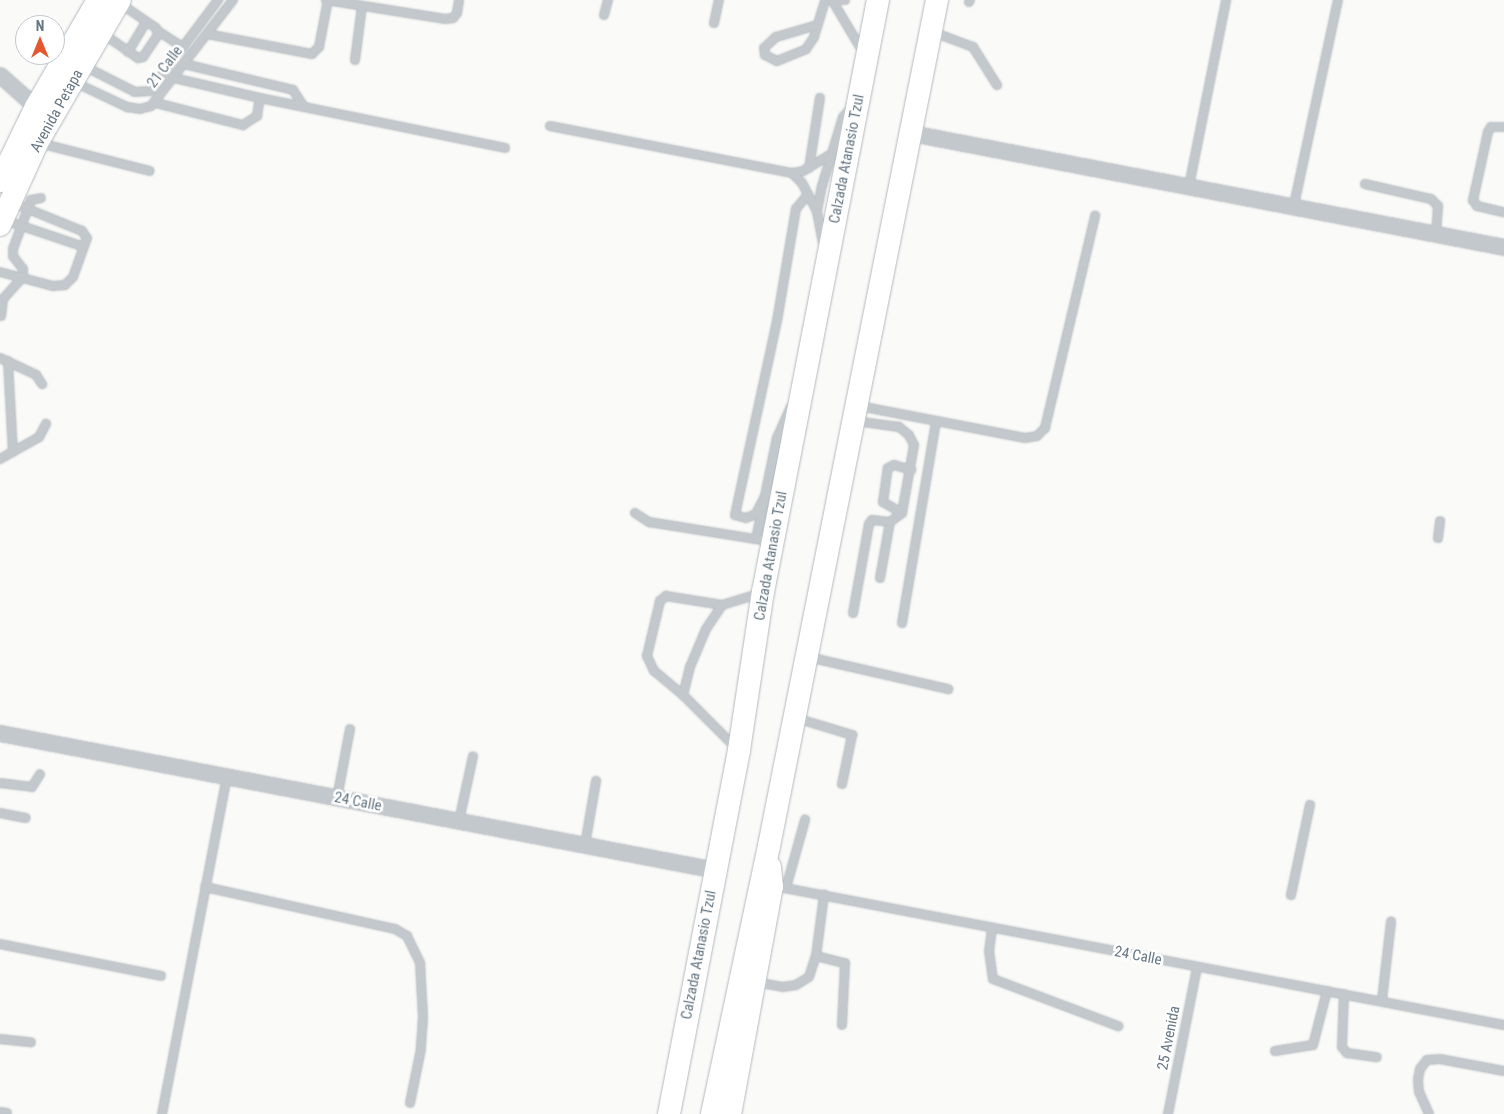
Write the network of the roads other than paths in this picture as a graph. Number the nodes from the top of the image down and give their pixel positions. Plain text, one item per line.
1 (218, 0) edge
2 (233, 0) edge
3 (327, 0) edge
4 (459, 0) edge
5 (608, 0) edge
6 (719, 0) edge
7 (825, 0) edge
8 (832, 0) edge
9 (845, 0) edge
10 (878, 0) edge
11 (937, 0) edge
12 (1226, 0) edge
13 (1338, 0) edge
14 (117, 5) edge
15 (362, 6) junction
16 (604, 15) dead end
17 (146, 22) junction
18 (714, 23) dead end
19 (817, 24) junction
20 (158, 31) junction
21 (931, 32) junction
22 (108, 34) junction
23 (208, 34) junction
24 (183, 47) junction
25 (128, 52) junction
26 (355, 60) dead end
27 (866, 60) junction
28 (184, 64) junction
29 (77, 73) junction
30 (174, 78) junction
31 (2, 82) edge
32 (996, 85) dead end
33 (260, 98) junction
34 (820, 98) dead end
35 (859, 98) junction
36 (156, 103) junction
37 (36, 107) junction
38 (304, 107) junction
39 (550, 126) dead end
40 (1504, 127) edge
41 (911, 132) junction
42 (37, 143) junction
43 (505, 148) dead end
44 (830, 155) junction
45 (809, 168) junction
46 (150, 171) dead end
47 (792, 173) junction
48 (0, 181) edge
49 (1365, 184) dead end
50 (1189, 186) junction
51 (808, 194) junction
52 (41, 198) dead end
53 (1294, 205) junction
54 (817, 211) junction
55 (1504, 212) edge
56 (12, 216) edge
57 (1095, 216) dead end
58 (1436, 233) junction
59 (84, 247) junction
60 (1504, 247) edge
61 (828, 260) junction
62 (0, 272) edge
63 (23, 277) junction
64 (1, 316) edge
65 (4, 359) edge
66 (42, 384) dead end
67 (801, 393) junction
68 (853, 413) junction
69 (936, 422) junction
70 (46, 424) dead end
71 (13, 452) junction
72 (0, 459) edge
73 (910, 470) junction
74 (766, 494) junction
75 (635, 513) dead end
76 (902, 513) junction
77 (1440, 521) dead end
78 (890, 522) junction
79 (1438, 538) dead end
80 (765, 541) junction
81 (880, 578) dead end
82 (763, 592) junction
83 (722, 605) junction
84 (853, 613) dead end
85 (902, 623) dead end
86 (806, 657) junction
87 (948, 689) dead end
88 (683, 695) junction
89 (794, 718) junction
90 (350, 729) dead end
91 (0, 733) edge
92 (738, 750) junction
93 (473, 756) dead end
94 (40, 774) dead end
95 (227, 777) junction
96 (596, 781) dead end
97 (0, 783) edge
98 (842, 784) dead end
99 (337, 798) junction
100 (1310, 805) dead end
101 (0, 813) edge
102 (26, 818) dead end
103 (805, 820) dead end
104 (459, 821) junction
105 (585, 845) junction
106 (768, 846) junction
107 (716, 870) junction
108 (205, 887) junction
109 (779, 887) junction
110 (1291, 895) dead end
111 (824, 896) junction
112 (1391, 922) dead end
113 (992, 928) junction
114 (0, 944) edge
115 (816, 956) junction
116 (1197, 967) junction
117 (162, 976) dead end
118 (754, 982) junction
119 (1327, 991) junction
120 (1344, 994) junction
121 (1382, 1000) junction
122 (1504, 1025) edge
123 (842, 1026) dead end
124 (1118, 1026) dead end
125 (0, 1039) edge
126 (30, 1042) dead end
127 (1275, 1051) dead end
128 (1377, 1057) dead end
129 (1504, 1071) edge
130 (410, 1103) dead end
131 (162, 1114) edge
132 (669, 1114) edge
133 (712, 1114) edge
134 (730, 1114) edge
135 (1168, 1114) edge
136 (1429, 1114) edge

1 - 24 lane, 21 Calle
2 - 23 lane, 21 Calle
3 - 15 lane
3 - 23 lane
4 - 15 lane
5 - 16 lane
6 - 18 lane
7 - 19 lane
8 - 9 lane
8 - 27 lane
10 - 27 main road, Calzada Atanasio Tzul
11 - 21 main road
12 - 50 lane
13 - 53 lane
14 - 17 lane
14 - 22 main road, Avenida Petapa
14 - 37 main road, Avenida Petapa
15 - 26 lane
17 - 20 lane
17 - 25 lane
19 - 19 lane
20 - 24 lane
20 - 25 lane
21 - 32 lane
21 - 41 main road
22 - 25 lane
22 - 29 main road, Avenida Petapa
23 - 28 lane, 21 Calle
24 - 29 lane, 21 Calle
27 - 35 main road, Calzada Atanasio Tzul
28 - 30 lane, 21 Calle
28 - 38 lane
29 - 36 lane, 21 Calle
29 - 42 main road, Avenida Petapa
30 - 33 lane
30 - 36 lane, 21 Calle
31 - 37 street
33 - 36 lane
33 - 38 lane
34 - 45 lane
35 - 44 lane
35 - 61 main road, Calzada Atanasio Tzul
37 - 48 main road, Avenida Petapa
38 - 43 lane
39 - 47 lane
40 - 55 lane
41 - 50 street
41 - 68 main road
42 - 46 lane
42 - 56 main road, Avenida Petapa
44 - 45 lane
44 - 54 lane
45 - 47 lane
47 - 51 lane
49 - 58 lane
50 - 53 street
51 - 54 lane
51 - 74 lane
52 - 56 lane
53 - 58 street
54 - 61 lane
56 - 59 lane
56 - 59 lane
56 - 63 lane
57 - 69 lane
58 - 60 street
59 - 63 lane
61 - 67 main road, Calzada Atanasio Tzul
62 - 63 lane
63 - 64 lane
65 - 66 lane
65 - 71 lane
67 - 74 lane
67 - 80 main road, Calzada Atanasio Tzul
68 - 69 lane
68 - 73 lane
68 - 86 main road
69 - 85 lane
70 - 71 lane
71 - 72 lane
73 - 76 lane
73 - 76 lane
74 - 80 lane
75 - 80 lane
76 - 78 lane
77 - 79 lane
78 - 81 lane
78 - 84 lane
80 - 82 main road, Calzada Atanasio Tzul
82 - 83 lane
82 - 92 main road, Calzada Atanasio Tzul
83 - 88 lane
83 - 88 lane
86 - 87 lane
86 - 89 main road
88 - 92 lane
89 - 98 lane
89 - 106 main road
90 - 99 lane
91 - 95 street, 24 Calle
92 - 107 main road, Calzada Atanasio Tzul
93 - 104 lane
94 - 97 lane
95 - 99 street, 24 Calle
95 - 108 lane
96 - 105 lane
99 - 104 street, 24 Calle
100 - 110 lane
101 - 102 lane
103 - 109 lane
104 - 105 street, 24 Calle
105 - 107 street, 24 Calle
106 - 109 street
106 - 133 main road
107 - 132 main road, Calzada Atanasio Tzul
108 - 130 lane
108 - 131 lane
109 - 111 lane, 24 Calle
109 - 118 street
111 - 113 lane, 24 Calle
111 - 115 lane
112 - 121 lane
113 - 116 lane, 24 Calle
113 - 124 lane
114 - 117 lane
115 - 118 lane
115 - 123 lane
116 - 119 lane, 24 Calle
116 - 135 lane, 25 Avenida
118 - 134 street
119 - 120 lane, 24 Calle
119 - 127 lane
120 - 121 lane, 24 Calle
120 - 128 lane
121 - 122 lane, 24 Calle
125 - 126 lane
129 - 136 lane

